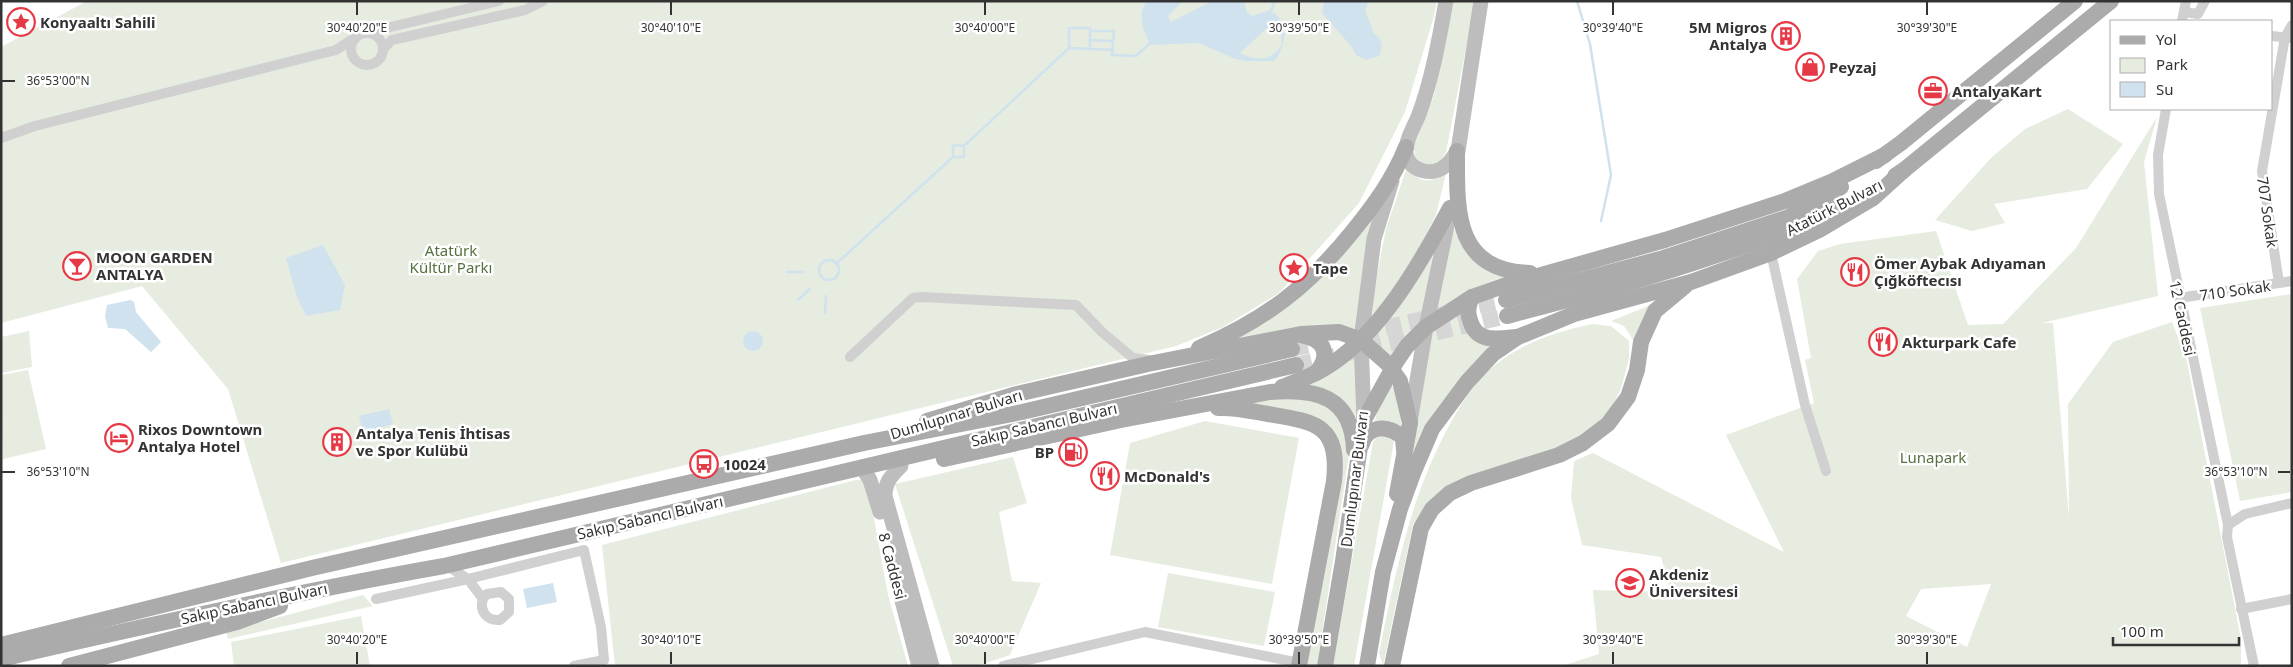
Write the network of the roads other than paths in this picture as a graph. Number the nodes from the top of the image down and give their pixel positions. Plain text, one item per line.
1 (499, 1) edge
2 (543, 1) edge
3 (1446, 1) edge
4 (1481, 1) edge
5 (2075, 1) edge
6 (2111, 1) edge
7 (2186, 1) edge
8 (2205, 1) edge
9 (2183, 17) edge
10 (2292, 25) edge
11 (366, 33) junction
12 (2273, 36) edge
13 (356, 37) junction
14 (2288, 37) edge
15 (383, 49) junction
16 (336, 50) junction
17 (354, 58) junction
18 (2273, 103) edge
19 (2166, 110) edge
20 (2272, 110) edge
21 (1, 138) edge
22 (1406, 147) junction
23 (1457, 151) junction
24 (1885, 154) junction
25 (1904, 170) junction
26 (1394, 174) junction
27 (1450, 208) junction
28 (1771, 253) junction
29 (1547, 274) junction
30 (2292, 281) edge
31 (1691, 282) junction
32 (2279, 283) junction
33 (1472, 297) junction
34 (2179, 298) junction
35 (1426, 327) junction
36 (1518, 337) junction
37 (1361, 340) junction
38 (1296, 349) junction
39 (850, 357) dead end
40 (1167, 361) junction
41 (1392, 369) junction
42 (1316, 373) junction
43 (1270, 392) junction
44 (1180, 410) junction
45 (1364, 420) junction
46 (1410, 423) junction
47 (864, 443) junction
48 (1360, 449) junction
49 (1404, 458) junction
50 (901, 466) junction
51 (862, 468) junction
52 (1826, 471) dead end
53 (1352, 499) junction
54 (2292, 504) edge
55 (2232, 522) junction
56 (480, 557) junction
57 (446, 565) junction
58 (312, 568) junction
59 (1383, 572) junction
60 (468, 579) junction
61 (344, 584) junction
62 (305, 597) junction
63 (376, 599) dead end
64 (483, 599) dead end
65 (2292, 599) edge
66 (2241, 609) junction
67 (1, 635) edge
68 (1, 645) edge
69 (1370, 649) junction
70 (1, 659) edge
71 (1036, 662) edge
72 (1300, 664) edge
73 (18, 666) edge
74 (69, 666) edge
75 (574, 666) edge
76 (919, 666) edge
77 (932, 666) edge
78 (1004, 666) edge
79 (1325, 666) edge
80 (1367, 666) edge
81 (1376, 666) edge
82 (1392, 666) edge
83 (2254, 666) edge

1 - 11 street
2 - 15 street
3 - 22 main road
4 - 23 main road
5 - 24 main road, Atatürk Bulvarı
6 - 25 main road, Atatürk Bulvarı
7 - 9 street
8 - 9 street
10 - 14 street, 707 Sokak
11 - 13 street
11 - 15 street
12 - 14 street
13 - 16 street
13 - 17 street
14 - 18 street, 707 Sokak
15 - 17 street
16 - 17 street
16 - 21 street
19 - 34 street, 12 Caddesi
20 - 32 street, 707 Sokak
22 - 23 main road
22 - 26 main road
23 - 27 main road
23 - 29 main road
24 - 25 main road, Atatürk Bulvarı
24 - 29 main road
25 - 28 main road
26 - 37 main road, Dumlupınar Bulvarı
26 - 40 main road
27 - 35 main road
27 - 37 main road
28 - 31 main road
28 - 52 street
29 - 33 main road
30 - 32 street, 710 Sokak
31 - 36 main road
31 - 82 main road
32 - 34 street, 710 Sokak
33 - 35 main road
33 - 36 main road
34 - 55 street, 12 Caddesi
35 - 41 main road
35 - 46 main road
36 - 59 main road
37 - 38 main road
37 - 41 main road
37 - 42 main road
37 - 45 main road, Dumlupınar Bulvarı
38 - 40 main road
38 - 42 main road
38 - 47 main road
38 - 51 main road, Sakıp Sabancı Bulvarı
39 - 40 street
40 - 47 main road, Dumlupınar Bulvarı
41 - 45 main road
41 - 46 main road
42 - 43 main road
43 - 44 main road
43 - 53 main road
44 - 50 main road
44 - 72 main road
45 - 48 main road, Dumlupınar Bulvarı
46 - 49 main road
47 - 58 main road, Sakıp Sabancı Bulvarı
48 - 49 main road
48 - 53 main road, Dumlupınar Bulvarı
49 - 59 main road
50 - 51 main road
50 - 77 main road
51 - 56 main road, Sakıp Sabancı Bulvarı
51 - 76 main road, 8 Caddesi
53 - 79 main road, Dumlupınar Bulvarı
54 - 55 street
55 - 66 street, 12 Caddesi
56 - 57 main road, Sakıp Sabancı Bulvarı
56 - 60 street
57 - 60 street
57 - 61 main road, Sakıp Sabancı Bulvarı
58 - 67 main road
58 - 68 main road, Sakıp Sabancı Bulvarı
59 - 69 main road
60 - 63 street
60 - 64 street
60 - 75 street
61 - 62 main road
61 - 70 main road, Sakıp Sabancı Bulvarı
62 - 73 main road
62 - 74 main road
65 - 66 street
66 - 83 street, 12 Caddesi
69 - 80 main road
69 - 81 main road
71 - 72 street
71 - 78 street

